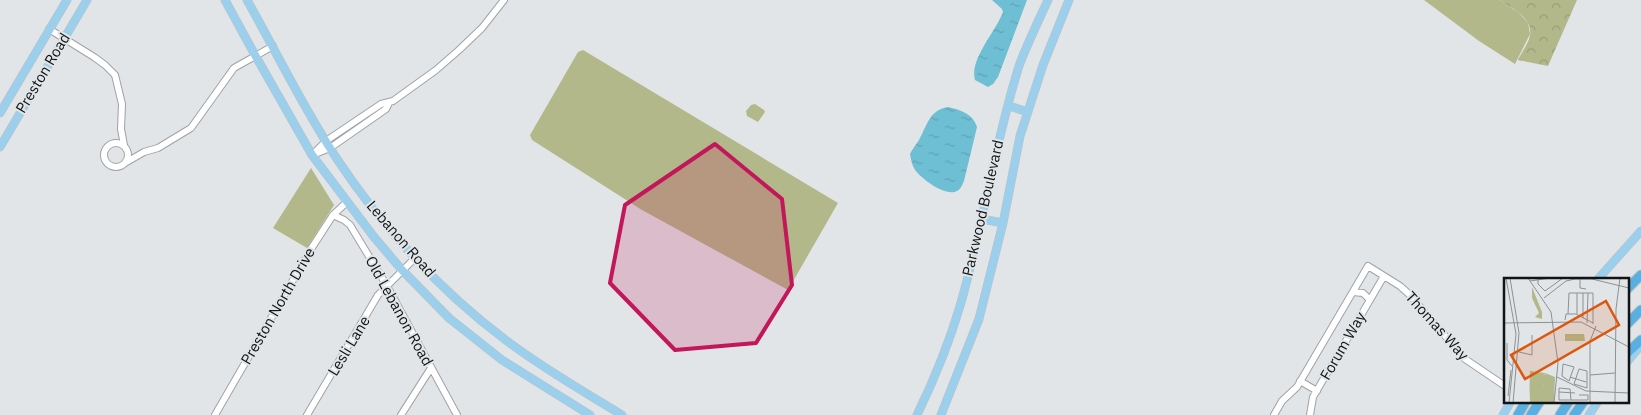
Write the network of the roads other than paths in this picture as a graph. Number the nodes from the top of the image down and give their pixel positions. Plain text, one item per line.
1 (67, 0) edge
2 (87, 0) edge
3 (225, 0) edge
4 (247, 0) edge
5 (504, 0) edge
6 (1048, 0) edge
7 (1069, 0) edge
8 (49, 29) junction
9 (64, 38) junction
10 (273, 46) junction
11 (255, 55) junction
12 (1009, 106) junction
13 (1028, 112) junction
14 (0, 113) edge
15 (120, 129) junction
16 (111, 143) junction
17 (328, 144) junction
18 (0, 147) edge
19 (126, 148) junction
20 (144, 152) junction
21 (312, 155) junction
22 (125, 163) junction
23 (347, 202) junction
24 (333, 215) junction
25 (982, 219) junction
26 (1003, 223) junction
27 (1641, 231) edge
28 (415, 258) junction
29 (1368, 266) joint
30 (402, 270) junction
31 (1641, 275) edge
32 (1384, 276) junction
33 (1599, 278) edge
34 (387, 286) junction
35 (1628, 288) edge
36 (1353, 292) junction
37 (1370, 300) junction
38 (1641, 310) edge
39 (1628, 323) edge
40 (1641, 340) edge
41 (1641, 345) edge
42 (1628, 352) edge
43 (1628, 361) edge
44 (430, 368) junction
45 (1300, 382) junction
46 (1504, 385) edge
47 (1317, 391) junction
48 (1510, 402) edge
49 (1525, 402) edge
50 (1539, 402) edge
51 (1568, 402) edge
52 (1583, 402) edge
53 (1597, 402) edge
54 (215, 415) edge
55 (308, 415) edge
56 (401, 415) edge
57 (457, 415) edge
58 (590, 415) edge
59 (622, 415) edge
60 (917, 415) edge
61 (941, 415) edge
62 (1274, 415) edge
63 (1310, 415) edge
64 (1503, 415) edge
65 (1518, 415) edge
66 (1532, 415) edge
67 (1560, 415) edge
68 (1574, 415) edge
69 (1589, 415) edge

1 - 8 main road, Preston Road
2 - 9 main road, Preston Road
3 - 11 main road, Lebanon Road
4 - 10 main road, Lebanon Road
5 - 17 street
6 - 12 main road, Parkwood Boulevard
7 - 13 main road, Parkwood Boulevard
8 - 9 street
8 - 14 main road, Preston Road
9 - 15 street
9 - 18 main road, Preston Road
10 - 11 street
10 - 17 main road, Lebanon Road
11 - 20 street
11 - 21 main road, Lebanon Road
12 - 13 main road
12 - 25 main road, Parkwood Boulevard
13 - 26 main road, Parkwood Boulevard
15 - 16 street
15 - 19 street
16 - 19 street
16 - 22 street
17 - 21 street
17 - 28 main road, Lebanon Road
19 - 20 street
19 - 22 street
20 - 22 street
21 - 23 main road, Lebanon Road
23 - 24 street, Preston North Drive
23 - 30 main road, Lebanon Road
24 - 34 street, Old Lebanon Road
24 - 54 street, Preston North Drive
25 - 26 main road
25 - 60 main road, Parkwood Boulevard
26 - 61 main road, Parkwood Boulevard
27 - 33 main road
28 - 30 street, Lesli Lane
28 - 59 main road, Lebanon Road
29 - 32 street, Thomas Way
29 - 36 street, Forum Way
30 - 34 street, Lesli Lane
30 - 58 main road, Lebanon Road
31 - 35 highway
32 - 37 street, Forum Way
32 - 46 street, Thomas Way
34 - 44 street, Old Lebanon Road
34 - 55 street, Lesli Lane
36 - 37 street, Forum Way
36 - 45 street, Forum Way
37 - 47 street, Forum Way
38 - 39 highway
40 - 42 highway
41 - 43 main road
44 - 56 street
44 - 57 street, Old Lebanon Road
45 - 47 street, Forum Way
45 - 62 street, Forum Way
47 - 63 street, Forum Way
48 - 64 main road
49 - 65 highway
50 - 66 highway
51 - 67 highway
52 - 68 highway
53 - 69 main road

